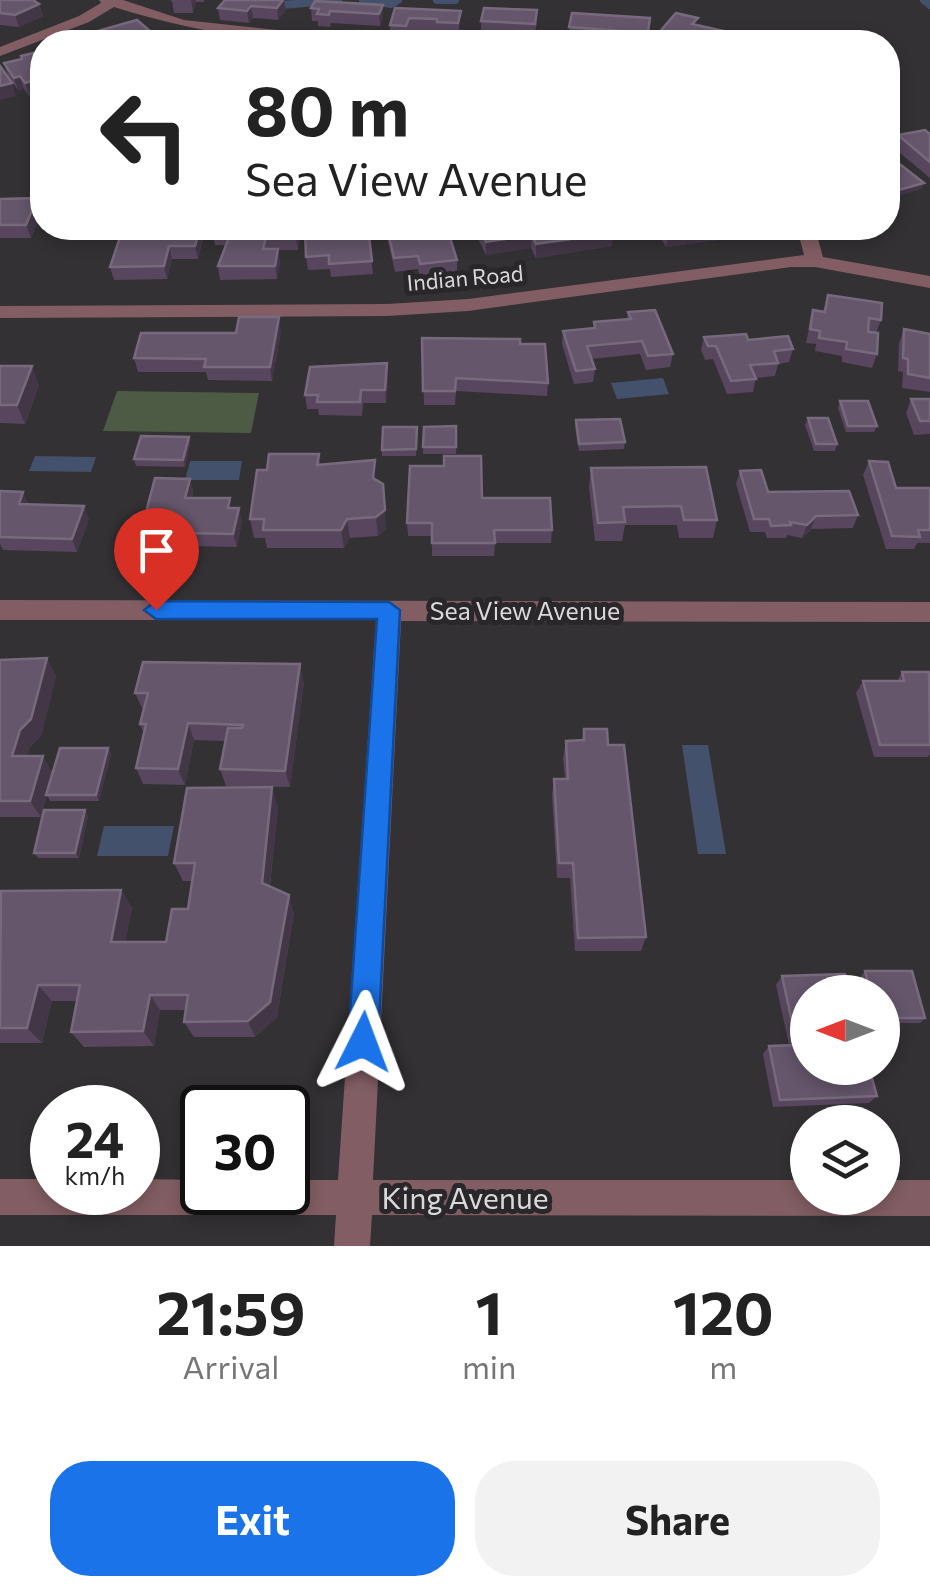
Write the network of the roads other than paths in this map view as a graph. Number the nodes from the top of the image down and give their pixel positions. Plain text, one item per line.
1 (112, 1) edge
2 (56, 30) edge
3 (238, 30) edge
4 (30, 40) edge
5 (0, 52) edge
6 (809, 240) edge
7 (815, 260) junction
8 (930, 282) edge
9 (0, 312) edge
10 (0, 610) edge
11 (389, 610) junction
12 (930, 612) edge
13 (0, 1197) edge
14 (930, 1198) edge
15 (354, 1200) junction
16 (352, 1246) edge

1 - 2 street
1 - 3 street
4 - 5 street
6 - 7 street
7 - 8 street, Indian Road
7 - 9 street, Indian Road
10 - 11 street, Sea View Avenue
11 - 12 street, Sea View Avenue
11 - 15 street
13 - 15 street, King Avenue
14 - 15 street, King Avenue
15 - 16 street

